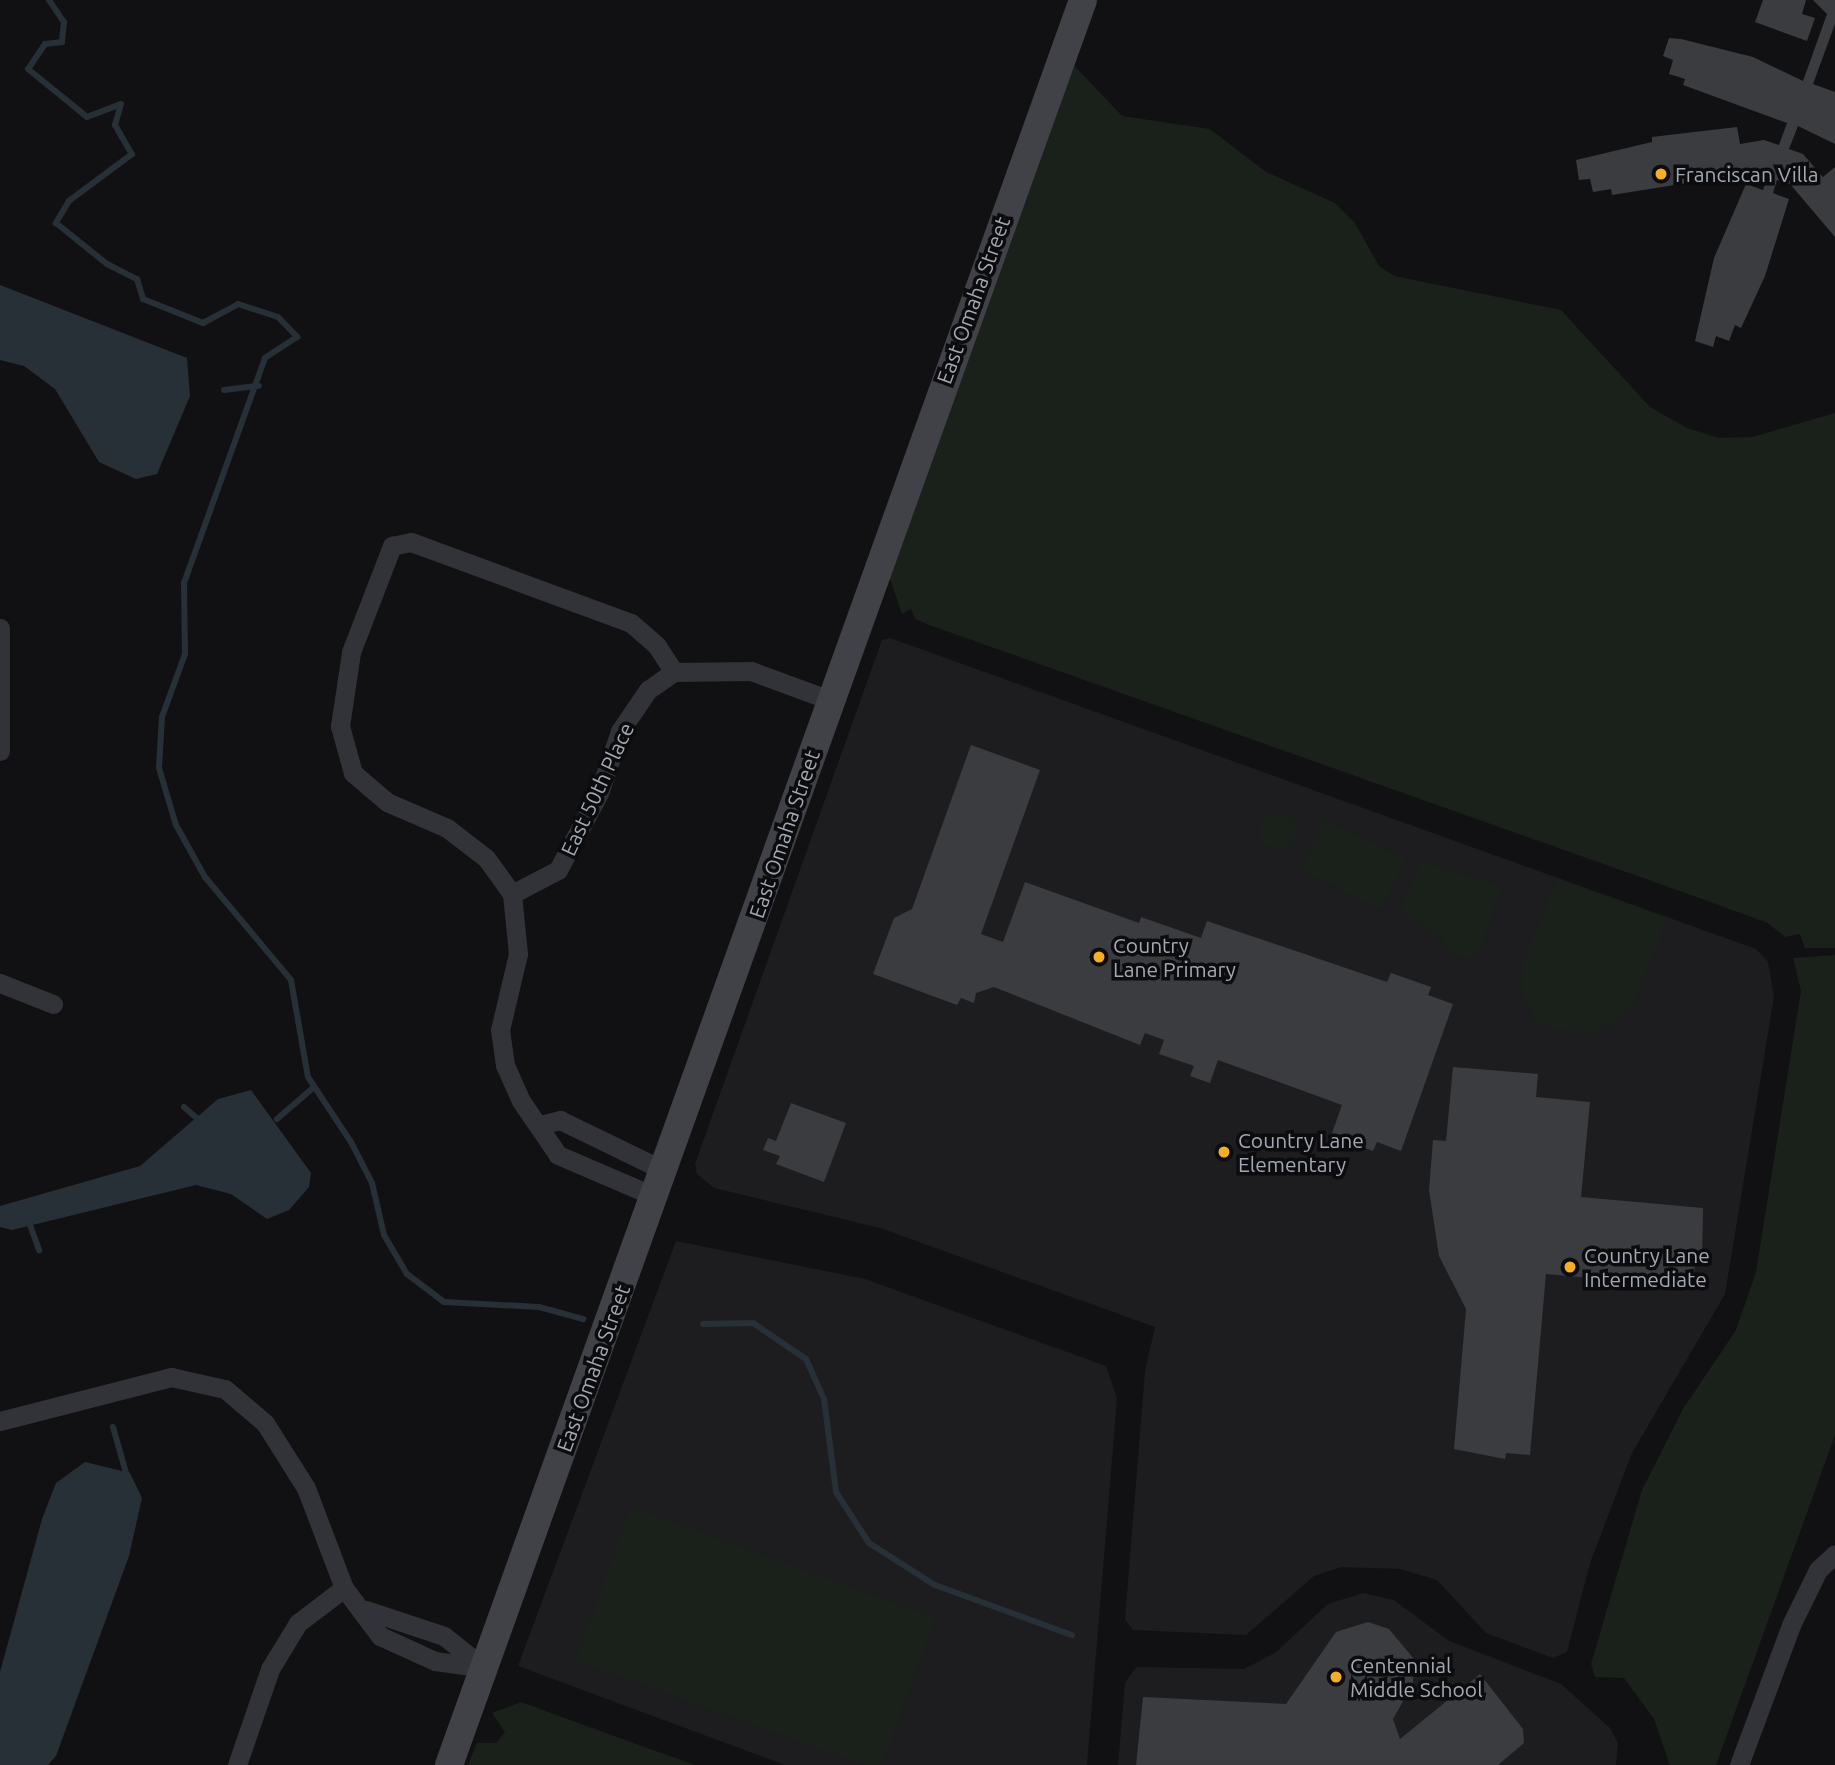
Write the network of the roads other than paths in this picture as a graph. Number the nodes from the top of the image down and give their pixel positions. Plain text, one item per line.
1 (1083, 0) edge
2 (0, 628) edge
3 (674, 672) junction
4 (830, 700) junction
5 (0, 751) edge
6 (512, 894) junction
7 (0, 983) edge
8 (53, 1004) dead end
9 (540, 1125) junction
10 (586, 1134) junction
11 (575, 1161) junction
12 (665, 1171) junction
13 (656, 1197) junction
14 (0, 1421) edge
15 (1835, 1554) edge
16 (344, 1588) junction
17 (366, 1610) junction
18 (484, 1668) junction
19 (237, 1765) edge
20 (449, 1765) edge
21 (1739, 1765) edge

1 - 4 main road, East Omaha Street
2 - 5 street
3 - 4 street
3 - 6 street, East 50th Place
3 - 6 street
4 - 12 main road, East Omaha Street
6 - 9 street
7 - 8 street
9 - 10 street
9 - 11 street
10 - 11 street
10 - 12 street
11 - 13 street
12 - 13 main road, East Omaha Street
13 - 18 main road, East Omaha Street
14 - 16 street
15 - 21 street
16 - 17 street
16 - 19 street
17 - 18 street
17 - 18 street
18 - 20 main road, East Omaha Street

